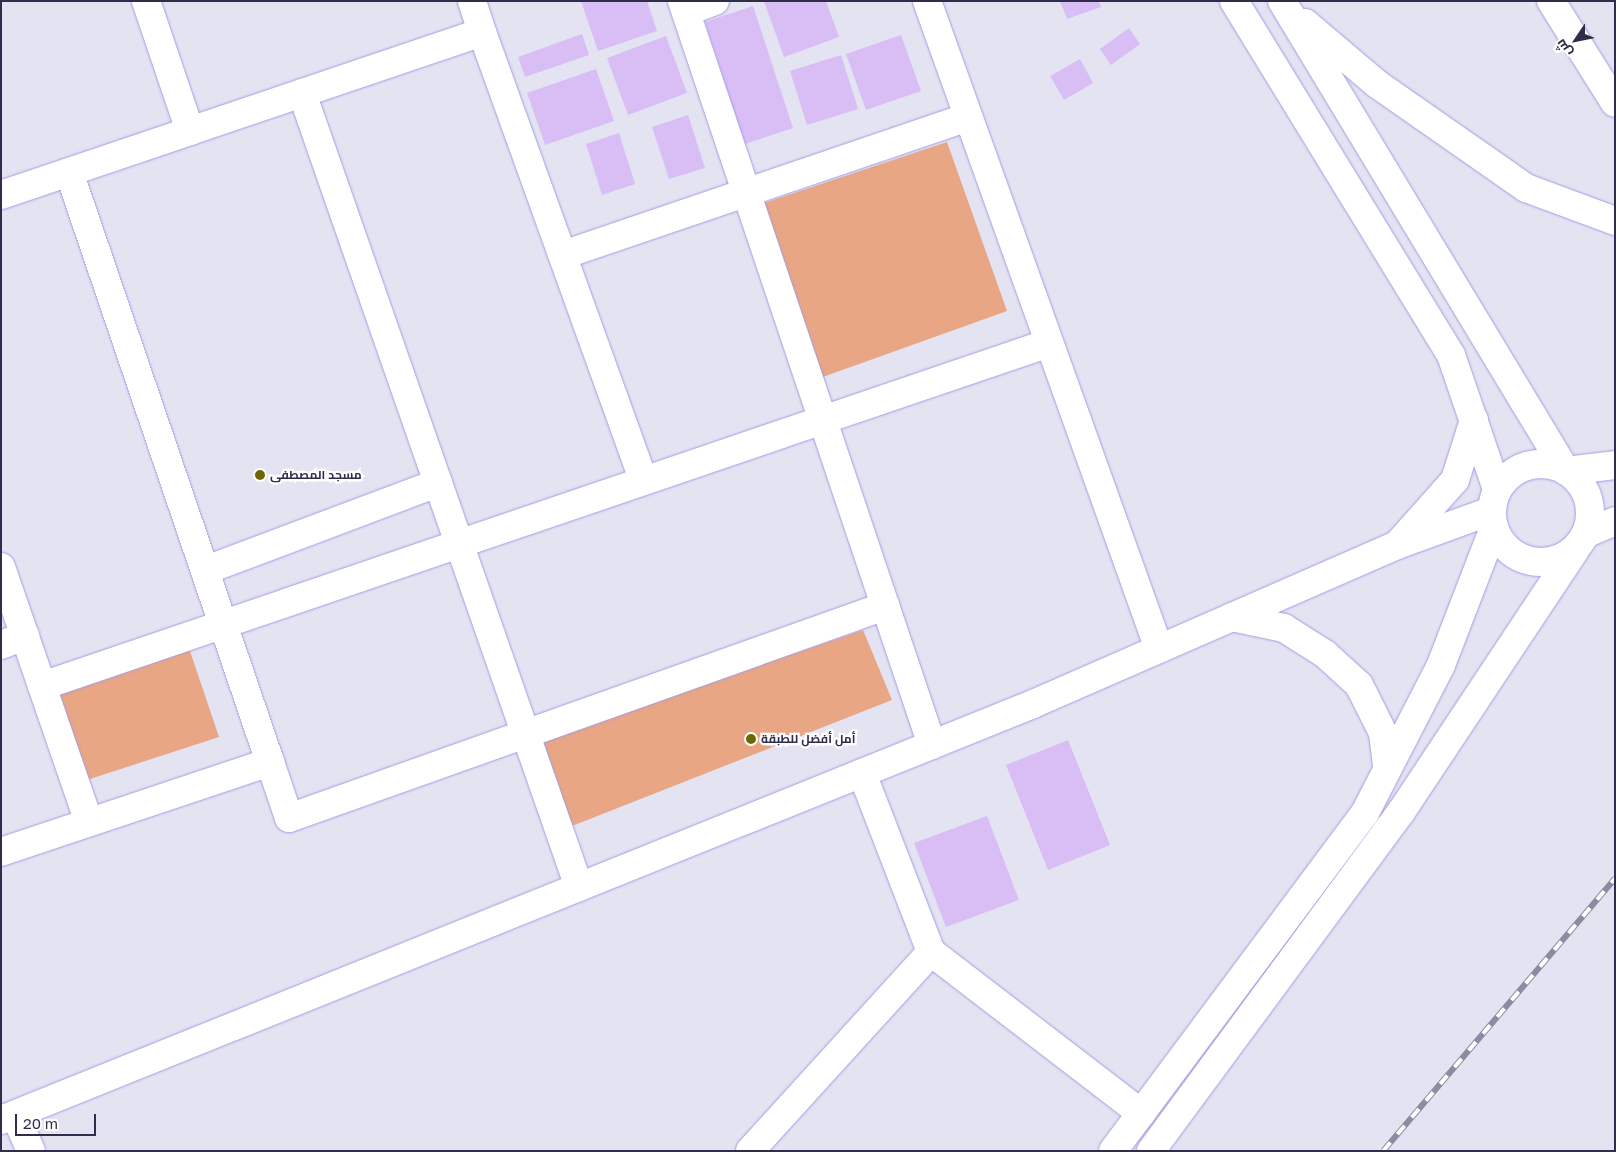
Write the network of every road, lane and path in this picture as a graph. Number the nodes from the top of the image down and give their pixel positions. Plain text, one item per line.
1 (146, 1) edge
2 (472, 1) edge
3 (715, 1) edge
4 (927, 1) edge
5 (1234, 1) edge
6 (1551, 1) edge
7 (1285, 5) edge
8 (684, 7) edge
9 (482, 32) junction
10 (302, 93) junction
11 (1615, 103) edge
12 (968, 117) junction
13 (190, 131) junction
14 (69, 172) junction
15 (746, 191) junction
16 (1, 194) edge
17 (1615, 221) edge
18 (563, 255) junction
19 (1049, 343) junction
20 (822, 419) junction
21 (1474, 420) junction
22 (1615, 466) edge
23 (1566, 471) junction
24 (644, 482) junction
25 (438, 483) junction
26 (1494, 509) junction
27 (1615, 521) edge
28 (1581, 541) junction
29 (460, 545) junction
30 (1397, 545) junction
31 (1, 567) edge
32 (206, 570) junction
33 (886, 606) junction
34 (1232, 617) junction
35 (224, 624) junction
36 (13, 640) edge
37 (1159, 649) junction
38 (42, 686) junction
39 (526, 735) junction
40 (932, 745) junction
41 (270, 762) junction
42 (1388, 768) junction
43 (862, 774) junction
44 (89, 822) junction
45 (1, 852) edge
46 (579, 887) junction
47 (931, 952) junction
48 (1141, 1113) junction
49 (8, 1117) edge
50 (31, 1151) edge
51 (750, 1151) edge
52 (1113, 1151) edge
53 (1151, 1151) edge

1 - 13 street
2 - 9 street
3 - 8 street
4 - 12 street
5 - 21 street
6 - 11 street
7 - 17 street
7 - 23 street
8 - 15 street
9 - 10 street
9 - 18 street
10 - 13 street
10 - 25 street
12 - 15 street
12 - 19 street
13 - 14 street
14 - 16 street
14 - 32 street
15 - 18 street
15 - 20 street
18 - 24 street
19 - 20 street
19 - 37 street
20 - 24 street
20 - 33 street
21 - 26 street
21 - 30 street
22 - 23 street
23 - 26 street
23 - 28 street
24 - 29 street
25 - 29 street
25 - 32 street
26 - 28 street
26 - 30 street
26 - 42 street
27 - 28 street
28 - 53 street
29 - 35 street
29 - 39 street
30 - 34 street
31 - 36 street
32 - 35 street
33 - 39 street
33 - 40 street
34 - 37 street
34 - 42 street
35 - 38 street
35 - 41 street
36 - 38 street
37 - 40 street
38 - 44 street
39 - 41 street
39 - 46 street
40 - 43 street
41 - 44 street
42 - 48 street
43 - 46 street
43 - 47 street
44 - 45 street
46 - 49 street
47 - 48 street
47 - 51 street
48 - 52 street
49 - 50 street

